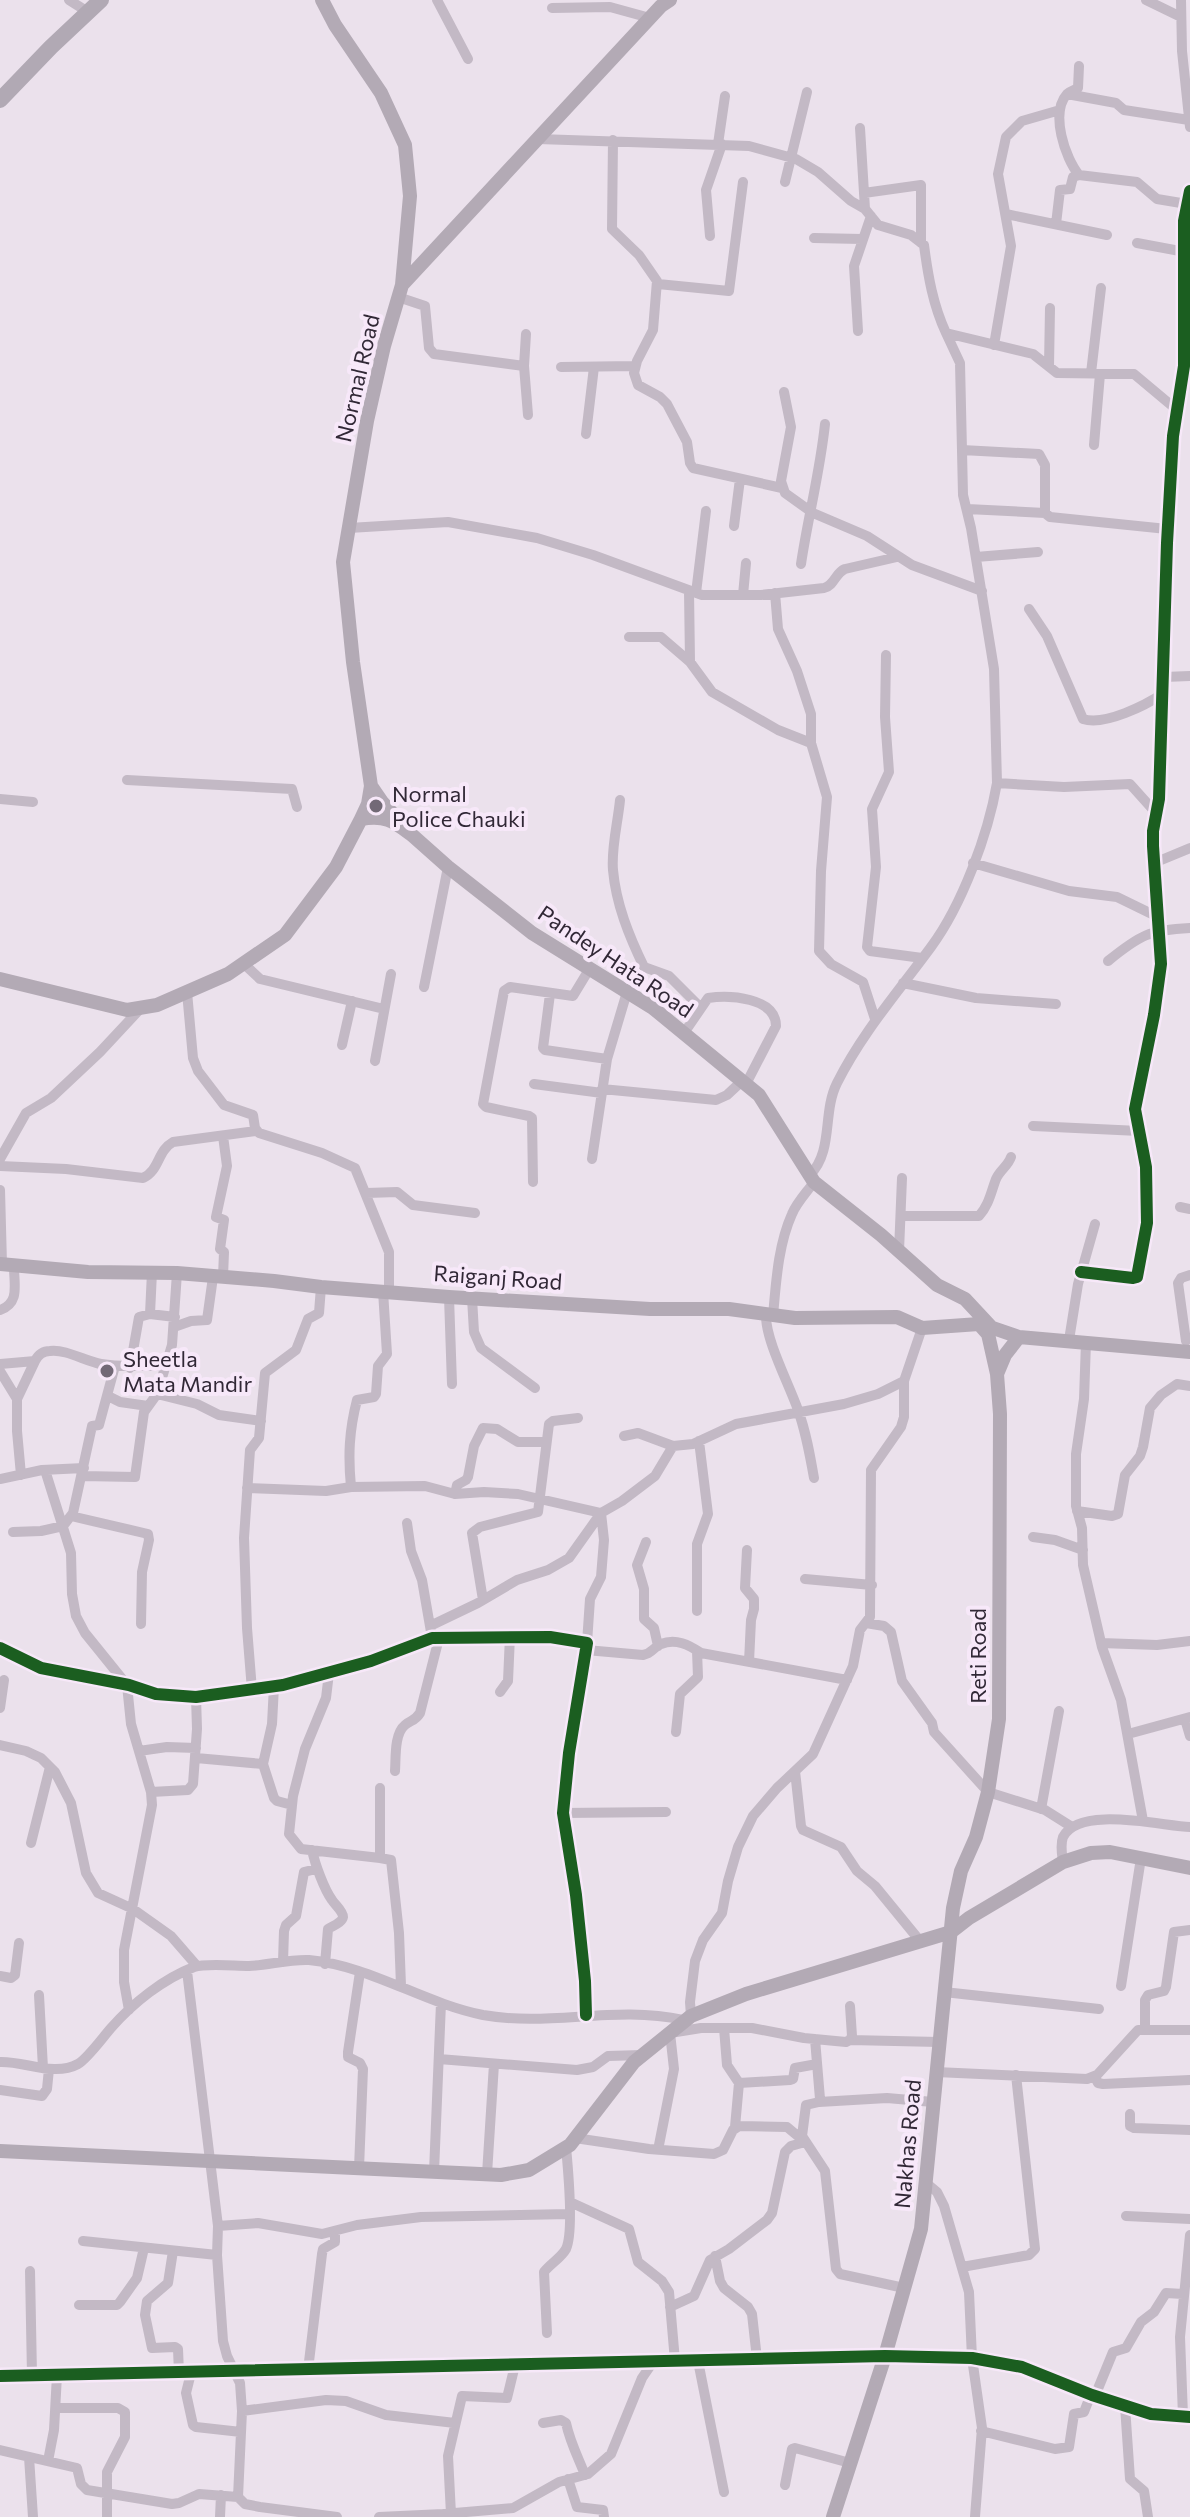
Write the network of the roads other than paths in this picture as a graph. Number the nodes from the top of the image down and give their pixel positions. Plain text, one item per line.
1 (69, 0) edge
2 (101, 0) edge
3 (322, 0) edge
4 (437, 0) edge
5 (670, 0) edge
6 (1146, 0) edge
7 (1181, 0) edge
8 (552, 8) dead end
9 (88, 12) junction
10 (1181, 17) junction
11 (650, 18) junction
12 (468, 59) dead end
13 (1079, 66) dead end
14 (807, 92) dead end
15 (1067, 94) junction
16 (725, 96) dead end
17 (0, 100) edge
18 (1060, 110) junction
19 (1189, 120) edge
20 (1190, 127) edge
21 (860, 128) dead end
22 (538, 139) junction
23 (613, 140) junction
24 (720, 144) junction
25 (790, 158) junction
26 (1079, 175) junction
27 (743, 182) dead end
28 (785, 182) dead end
29 (1190, 191) edge
30 (864, 193) junction
31 (1188, 209) edge
32 (868, 212) junction
33 (1006, 214) junction
34 (1056, 224) junction
35 (1107, 235) dead end
36 (710, 236) dead end
37 (814, 238) dead end
38 (862, 239) junction
39 (921, 243) junction
40 (1137, 243) dead end
41 (1185, 252) junction
42 (658, 284) junction
43 (1187, 285) edge
44 (1101, 288) dead end
45 (400, 291) junction
46 (1050, 308) dead end
47 (858, 331) dead end
48 (946, 333) junction
49 (526, 334) dead end
50 (1187, 343) edge
51 (994, 345) junction
52 (524, 366) junction
53 (635, 366) junction
54 (1049, 366) junction
55 (561, 367) dead end
56 (594, 367) junction
57 (1095, 374) junction
58 (784, 392) dead end
59 (1177, 410) junction
60 (528, 415) dead end
61 (825, 424) dead end
62 (586, 434) dead end
63 (1094, 445) dead end
64 (962, 450) junction
65 (740, 479) junction
66 (782, 488) junction
67 (967, 509) junction
68 (809, 510) junction
69 (706, 511) dead end
70 (1045, 513) junction
71 (734, 526) dead end
72 (349, 528) junction
73 (1167, 529) junction
74 (1038, 552) dead end
75 (897, 557) junction
76 (976, 557) junction
77 (746, 563) dead end
78 (801, 564) dead end
79 (982, 591) junction
80 (692, 592) junction
81 (775, 593) junction
82 (743, 595) junction
83 (1029, 609) dead end
84 (629, 637) dead end
85 (886, 655) dead end
86 (690, 662) junction
87 (1190, 676) edge
88 (1164, 677) junction
89 (1164, 693) junction
90 (811, 743) junction
91 (127, 780) dead end
92 (997, 783) junction
93 (371, 786) junction
94 (0, 799) edge
95 (620, 800) dead end
96 (33, 802) dead end
97 (297, 807) dead end
98 (1156, 813) junction
99 (361, 819) junction
100 (412, 835) junction
101 (1190, 848) edge
102 (973, 863) junction
103 (1154, 863) junction
104 (448, 867) junction
105 (1156, 916) junction
106 (1190, 928) edge
107 (1159, 930) junction
108 (922, 958) junction
109 (1108, 961) dead end
110 (243, 963) junction
111 (590, 968) junction
112 (391, 974) dead end
113 (0, 979) edge
114 (903, 983) junction
115 (424, 987) dead end
116 (187, 992) junction
117 (627, 992) junction
118 (550, 994) junction
119 (352, 1001) junction
120 (1056, 1004) dead end
121 (700, 1007) junction
122 (141, 1008) junction
123 (384, 1009) junction
124 (875, 1019) junction
125 (684, 1033) junction
126 (342, 1045) dead end
127 (607, 1059) junction
128 (375, 1061) dead end
129 (744, 1082) junction
130 (534, 1084) dead end
131 (602, 1091) junction
132 (1033, 1126) dead end
133 (256, 1131) junction
134 (1139, 1131) junction
135 (223, 1136) junction
136 (1011, 1157) dead end
137 (0, 1159) edge
138 (592, 1159) dead end
139 (0, 1166) edge
140 (902, 1178) dead end
141 (812, 1179) junction
142 (533, 1182) dead end
143 (0, 1190) edge
144 (367, 1193) junction
145 (475, 1213) dead end
146 (901, 1216) junction
147 (1095, 1224) dead end
148 (899, 1251) junction
149 (5, 1265) edge
150 (152, 1272) junction
151 (1081, 1272) junction
152 (177, 1273) junction
153 (1190, 1275) edge
154 (218, 1277) junction
155 (321, 1287) junction
156 (386, 1292) junction
157 (449, 1297) junction
158 (472, 1298) junction
159 (0, 1310) edge
160 (150, 1314) junction
161 (769, 1316) junction
162 (174, 1322) junction
163 (922, 1328) junction
164 (990, 1331) junction
165 (1019, 1337) junction
166 (1069, 1340) junction
167 (1086, 1342) junction
168 (1189, 1344) edge
169 (35, 1361) junction
170 (0, 1364) edge
171 (115, 1366) junction
172 (165, 1366) junction
173 (130, 1368) junction
174 (0, 1371) edge
175 (997, 1374) junction
176 (904, 1381) junction
177 (452, 1384) dead end
178 (1190, 1386) edge
179 (535, 1388) dead end
180 (157, 1394) junction
181 (108, 1396) junction
182 (17, 1399) junction
183 (148, 1406) junction
184 (800, 1414) junction
185 (578, 1418) dead end
186 (261, 1421) junction
187 (624, 1436) dead end
188 (699, 1441) junction
189 (546, 1442) junction
190 (673, 1446) junction
191 (45, 1470) junction
192 (83, 1472) junction
193 (21, 1475) junction
194 (814, 1478) dead end
195 (0, 1479) edge
196 (351, 1487) junction
197 (247, 1488) junction
198 (455, 1494) junction
199 (539, 1499) junction
200 (1077, 1511) junction
201 (601, 1513) junction
202 (71, 1516) junction
203 (407, 1523) dead end
204 (63, 1526) junction
205 (13, 1532) dead end
206 (1033, 1537) dead end
207 (646, 1542) dead end
208 (747, 1550) dead end
209 (1083, 1550) junction
210 (805, 1579) dead end
211 (872, 1585) junction
212 (483, 1600) junction
213 (697, 1611) dead end
214 (866, 1623) junction
215 (141, 1624) dead end
216 (430, 1626) junction
217 (510, 1636) junction
218 (435, 1638) junction
219 (1190, 1641) edge
220 (1101, 1643) junction
221 (586, 1646) junction
222 (658, 1646) junction
223 (0, 1648) edge
224 (697, 1651) junction
225 (749, 1662) junction
226 (329, 1673) junction
227 (4, 1680) dead end
228 (847, 1680) junction
229 (127, 1685) junction
230 (274, 1686) junction
231 (252, 1690) junction
232 (500, 1692) dead end
233 (196, 1697) junction
234 (0, 1708) edge
235 (1059, 1711) dead end
236 (1188, 1718) edge
237 (676, 1732) dead end
238 (1128, 1734) junction
239 (1190, 1736) edge
240 (0, 1745) edge
241 (139, 1751) junction
242 (196, 1753) junction
243 (263, 1764) junction
244 (50, 1767) junction
245 (395, 1771) dead end
246 (795, 1771) junction
247 (380, 1788) dead end
248 (151, 1792) junction
249 (988, 1792) junction
250 (292, 1805) junction
251 (1041, 1809) junction
252 (666, 1812) dead end
253 (563, 1813) junction
254 (1143, 1821) junction
255 (1072, 1827) junction
256 (1190, 1827) edge
257 (31, 1843) dead end
258 (312, 1850) junction
259 (380, 1858) junction
260 (1141, 1858) junction
261 (1063, 1862) junction
262 (1190, 1868) edge
263 (316, 1869) junction
264 (133, 1909) junction
265 (1190, 1930) edge
266 (951, 1932) junction
267 (920, 1941) junction
268 (19, 1943) dead end
269 (283, 1962) junction
270 (325, 1964) junction
271 (192, 1968) junction
272 (360, 1972) junction
273 (0, 1976) edge
274 (401, 1986) junction
275 (1121, 1986) dead end
276 (944, 1992) junction
277 (39, 1995) dead end
278 (441, 2003) junction
279 (850, 2006) dead end
280 (1099, 2009) dead end
281 (129, 2010) junction
282 (586, 2015) junction
283 (687, 2018) junction
284 (724, 2028) junction
285 (1145, 2028) junction
286 (1190, 2030) edge
287 (670, 2033) junction
288 (815, 2039) junction
289 (850, 2040) junction
290 (939, 2042) junction
291 (644, 2054) junction
292 (439, 2059) junction
293 (0, 2062) edge
294 (494, 2064) junction
295 (817, 2064) junction
296 (46, 2068) junction
297 (936, 2072) junction
298 (1016, 2075) junction
299 (1095, 2077) junction
300 (1190, 2080) edge
301 (739, 2083) junction
302 (0, 2090) edge
303 (819, 2102) junction
304 (933, 2102) junction
305 (1130, 2114) dead end
306 (735, 2127) junction
307 (1190, 2130) edge
308 (571, 2142) junction
309 (805, 2142) junction
310 (658, 2150) junction
311 (0, 2151) edge
312 (209, 2159) junction
313 (359, 2168) junction
314 (434, 2172) junction
315 (487, 2174) junction
316 (925, 2182) junction
317 (570, 2202) junction
318 (569, 2214) junction
319 (1126, 2216) dead end
320 (1190, 2219) edge
321 (218, 2226) junction
322 (335, 2231) junction
323 (1190, 2235) edge
324 (83, 2241) dead end
325 (144, 2248) junction
326 (173, 2251) junction
327 (217, 2255) junction
328 (715, 2256) junction
329 (962, 2267) junction
330 (30, 2271) dead end
331 (904, 2288) junction
332 (1186, 2289) edge
333 (79, 2305) dead end
334 (670, 2307) junction
335 (547, 2333) dead end
336 (885, 2356) junction
337 (972, 2358) junction
338 (757, 2359) junction
339 (675, 2361) junction
340 (698, 2361) junction
341 (653, 2362) junction
342 (515, 2365) junction
343 (308, 2370) junction
344 (235, 2371) junction
345 (185, 2373) junction
346 (32, 2375) junction
347 (57, 2375) junction
348 (0, 2376) edge
349 (1093, 2395) junction
350 (1125, 2406) junction
351 (56, 2408) junction
352 (242, 2411) junction
353 (1186, 2416) edge
354 (455, 2423) junction
355 (543, 2423) dead end
356 (981, 2431) junction
357 (241, 2432) junction
358 (0, 2450) edge
359 (29, 2457) junction
360 (48, 2461) junction
361 (850, 2463) junction
362 (585, 2475) junction
363 (568, 2479) junction
364 (785, 2485) dead end
365 (724, 2492) dead end
366 (106, 2493) junction
367 (221, 2495) junction
368 (238, 2497) junction
369 (179, 2503) junction
370 (513, 2508) junction
371 (451, 2514) junction
372 (33, 2517) edge
373 (107, 2517) edge
374 (179, 2517) edge
375 (220, 2517) edge
376 (337, 2517) edge
377 (379, 2517) edge
378 (505, 2517) edge
379 (604, 2517) edge
380 (833, 2517) edge
381 (975, 2517) edge
382 (1148, 2517) edge

1 - 9 street
2 - 9 main road
3 - 45 main road, Normal Road
4 - 12 street
5 - 11 main road
6 - 10 street
7 - 10 street
8 - 11 street
9 - 17 main road
10 - 19 street
11 - 22 main road
13 - 15 street
14 - 25 street
15 - 18 street
15 - 19 street
16 - 24 street
18 - 26 street
18 - 33 street
19 - 20 street
21 - 30 street
22 - 23 street
22 - 45 main road
23 - 24 street
23 - 42 street
24 - 25 street
24 - 36 street
25 - 28 street
25 - 32 street
26 - 31 street
26 - 34 street
27 - 42 street
29 - 31 street
30 - 32 street
30 - 39 street
31 - 41 street
32 - 38 street
32 - 39 street
33 - 34 street
33 - 51 street
34 - 35 street
37 - 38 street
38 - 47 street
39 - 48 street
40 - 41 street
41 - 43 street
42 - 53 street
43 - 50 street
44 - 57 street
45 - 52 street
45 - 72 main road, Normal Road
46 - 54 street
48 - 51 street
48 - 64 street
49 - 52 street
50 - 59 street
51 - 54 street
52 - 60 street
53 - 56 street
53 - 65 street
54 - 57 street
55 - 56 street
56 - 62 street
57 - 59 street
57 - 63 street
58 - 66 street
59 - 73 street
61 - 68 street
64 - 67 street
64 - 70 street
65 - 66 street
65 - 71 street
66 - 68 street
67 - 70 street
67 - 76 street
68 - 75 street
68 - 78 street
69 - 80 street
70 - 73 street
72 - 80 street
72 - 93 main road, Normal Road
73 - 88 street
74 - 76 street
75 - 79 street
75 - 81 street
76 - 79 street
77 - 82 street
79 - 92 street
80 - 82 street
80 - 86 street
81 - 82 street
81 - 90 street
83 - 89 street
84 - 86 street
85 - 108 street
86 - 90 street
87 - 88 street
88 - 89 street
89 - 98 street
90 - 124 street
91 - 97 street
92 - 98 street
92 - 102 street
93 - 99 main road
93 - 100 main road
94 - 96 street
95 - 121 street
98 - 103 street
99 - 100 main road
99 - 110 main road
100 - 104 main road, Pandey Hata Road
101 - 103 street
102 - 105 street
102 - 108 street
103 - 105 street
104 - 111 main road, Pandey Hata Road
104 - 115 street
105 - 107 street
106 - 107 street
107 - 109 street
107 - 134 street
108 - 114 street
110 - 116 main road
110 - 119 street
111 - 117 main road, Pandey Hata Road
111 - 118 street
112 - 123 street
113 - 122 main road
114 - 120 street
114 - 124 street
116 - 122 main road
116 - 133 street
117 - 125 main road, Pandey Hata Road
117 - 127 street
118 - 127 street
118 - 142 street
119 - 123 street
119 - 126 street
121 - 125 street
121 - 129 street
122 - 137 street
123 - 128 street
124 - 141 street
125 - 129 main road, Pandey Hata Road
127 - 131 street
129 - 131 street
129 - 141 main road, Pandey Hata Road
130 - 131 street
131 - 138 street
132 - 134 street
133 - 135 street
133 - 144 street
134 - 151 street
135 - 139 street
135 - 154 street
136 - 146 street
140 - 146 street
141 - 148 main road, Pandey Hata Road
141 - 161 street
143 - 149 street
144 - 145 street
144 - 156 street
146 - 148 street
147 - 151 street
148 - 164 main road, Pandey Hata Road
149 - 150 main road, Raiganj Road
149 - 159 street
150 - 152 main road, Raiganj Road
150 - 160 street
151 - 166 street
152 - 154 main road, Raiganj Road
152 - 162 street
153 - 168 street
154 - 155 main road, Raiganj Road
154 - 162 street
155 - 156 main road, Raiganj Road
155 - 186 street
156 - 157 main road, Raiganj Road
156 - 196 street
157 - 158 main road, Raiganj Road
157 - 177 street
158 - 161 main road, Raiganj Road
158 - 179 street
160 - 162 street
160 - 173 street
161 - 163 main road, Raiganj Road
161 - 184 street
162 - 172 street
163 - 164 main road, Raiganj Road
163 - 176 street
164 - 165 main road
164 - 175 main road, Reti Road
165 - 166 main road
165 - 175 main road
166 - 167 main road
167 - 168 main road
167 - 200 street
169 - 170 street
169 - 171 street
169 - 182 street
171 - 173 street
171 - 181 street
172 - 173 street
172 - 180 street
174 - 182 street
175 - 249 main road, Reti Road
176 - 184 street
176 - 211 street
178 - 200 street
180 - 183 street
180 - 186 street
181 - 183 street
181 - 192 street
182 - 193 street
183 - 192 street
184 - 188 street
184 - 194 street
185 - 189 street
186 - 197 street
187 - 190 street
188 - 190 street
188 - 213 street
189 - 198 street
189 - 199 street
190 - 201 street
191 - 192 street
191 - 193 street
191 - 204 street
192 - 202 street
193 - 195 street
196 - 197 street
196 - 198 street
197 - 231 street
198 - 199 street
199 - 201 street
199 - 212 street
200 - 209 street
201 - 212 street
201 - 221 street
202 - 204 street
202 - 215 street
203 - 216 street
204 - 205 street
204 - 229 street
206 - 209 street
207 - 222 street
208 - 225 street
209 - 220 street
210 - 211 street
211 - 214 street
212 - 216 street
214 - 228 street
214 - 249 street
216 - 218 street
217 - 218 street
217 - 221 street
217 - 232 street
218 - 226 street
218 - 245 street
219 - 220 street
220 - 238 street
221 - 222 street
221 - 253 street
222 - 224 street
223 - 229 street
224 - 225 street
224 - 237 street
225 - 228 street
226 - 230 street
226 - 250 street
227 - 234 street
228 - 246 street
229 - 233 street
229 - 241 street
230 - 231 street
230 - 243 street
231 - 233 street
233 - 242 street
235 - 251 street
236 - 238 street
236 - 239 street
238 - 254 street
240 - 244 street
241 - 242 street
241 - 248 street
242 - 243 street
242 - 248 street
243 - 250 street
244 - 257 street
244 - 264 street
246 - 267 street
246 - 283 street
247 - 259 street
248 - 264 street
249 - 251 street
249 - 266 main road, Reti Road
250 - 258 street
251 - 255 street
252 - 253 street
253 - 282 street
254 - 255 street
254 - 256 street
255 - 261 street
258 - 259 street
258 - 263 street
259 - 274 street
260 - 261 main road
260 - 262 main road
260 - 275 street
261 - 266 main road
263 - 269 street
263 - 270 street
264 - 271 street
264 - 281 street
265 - 285 street
266 - 267 main road
266 - 276 main road, Nakhas Road
267 - 283 main road
268 - 273 street
269 - 270 street
269 - 271 street
270 - 272 street
271 - 281 street
271 - 312 street
272 - 274 street
272 - 313 street
274 - 278 street
276 - 280 street
276 - 290 main road, Nakhas Road
277 - 296 street
278 - 282 street
278 - 292 street
279 - 289 street
281 - 296 street
282 - 283 street
283 - 287 main road
284 - 287 street
284 - 288 street
284 - 301 street
285 - 286 street
285 - 299 street
287 - 291 main road
287 - 310 street
288 - 289 street
288 - 295 street
289 - 290 street
290 - 297 main road, Nakhas Road
291 - 294 street
291 - 308 main road
292 - 294 street
292 - 314 street
293 - 296 street
294 - 315 street
295 - 301 street
295 - 303 street
296 - 302 street
297 - 298 street
297 - 304 main road, Nakhas Road
298 - 299 street
298 - 329 street
299 - 300 street
301 - 306 street
303 - 304 street
303 - 309 street
304 - 316 main road, Nakhas Road
305 - 307 street
306 - 309 street
306 - 310 street
308 - 310 street
308 - 315 main road
308 - 317 street
309 - 328 street
309 - 331 street
311 - 312 main road
312 - 313 main road
312 - 321 street
313 - 314 main road
314 - 315 main road
316 - 329 street
316 - 331 main road, Nakhas Road
317 - 318 street
317 - 334 street
318 - 322 street
318 - 335 street
319 - 320 street
321 - 322 street
321 - 327 street
322 - 343 street
323 - 332 street
324 - 325 street
325 - 326 street
325 - 333 street
326 - 327 street
326 - 345 street
327 - 344 street
328 - 334 street
328 - 338 street
329 - 337 street
330 - 346 street
331 - 336 main road, Nakhas Road
332 - 349 street
332 - 353 street
334 - 339 street
336 - 337 street
336 - 338 main road
336 - 361 main road, Nakhas Road
337 - 349 street
337 - 356 street
338 - 340 main road
339 - 340 main road
339 - 341 main road
340 - 365 street
341 - 342 main road
341 - 362 street
342 - 343 main road
342 - 354 street
343 - 344 main road
344 - 345 main road
344 - 352 street
345 - 347 main road
345 - 357 street
346 - 347 main road
346 - 348 main road
347 - 351 street
349 - 350 street
349 - 356 street
350 - 353 street
350 - 382 street
351 - 360 street
351 - 366 street
352 - 354 street
352 - 357 street
354 - 371 street
355 - 362 street
356 - 381 street
357 - 368 street
358 - 359 street
359 - 360 street
359 - 372 street
360 - 366 street
361 - 364 street
361 - 380 main road, Nakhas Road
362 - 363 street
363 - 370 street
363 - 379 street
366 - 369 street
366 - 373 street
367 - 368 street
367 - 369 street
367 - 375 street
368 - 376 street
369 - 374 street
370 - 371 street
370 - 378 street
371 - 377 street

